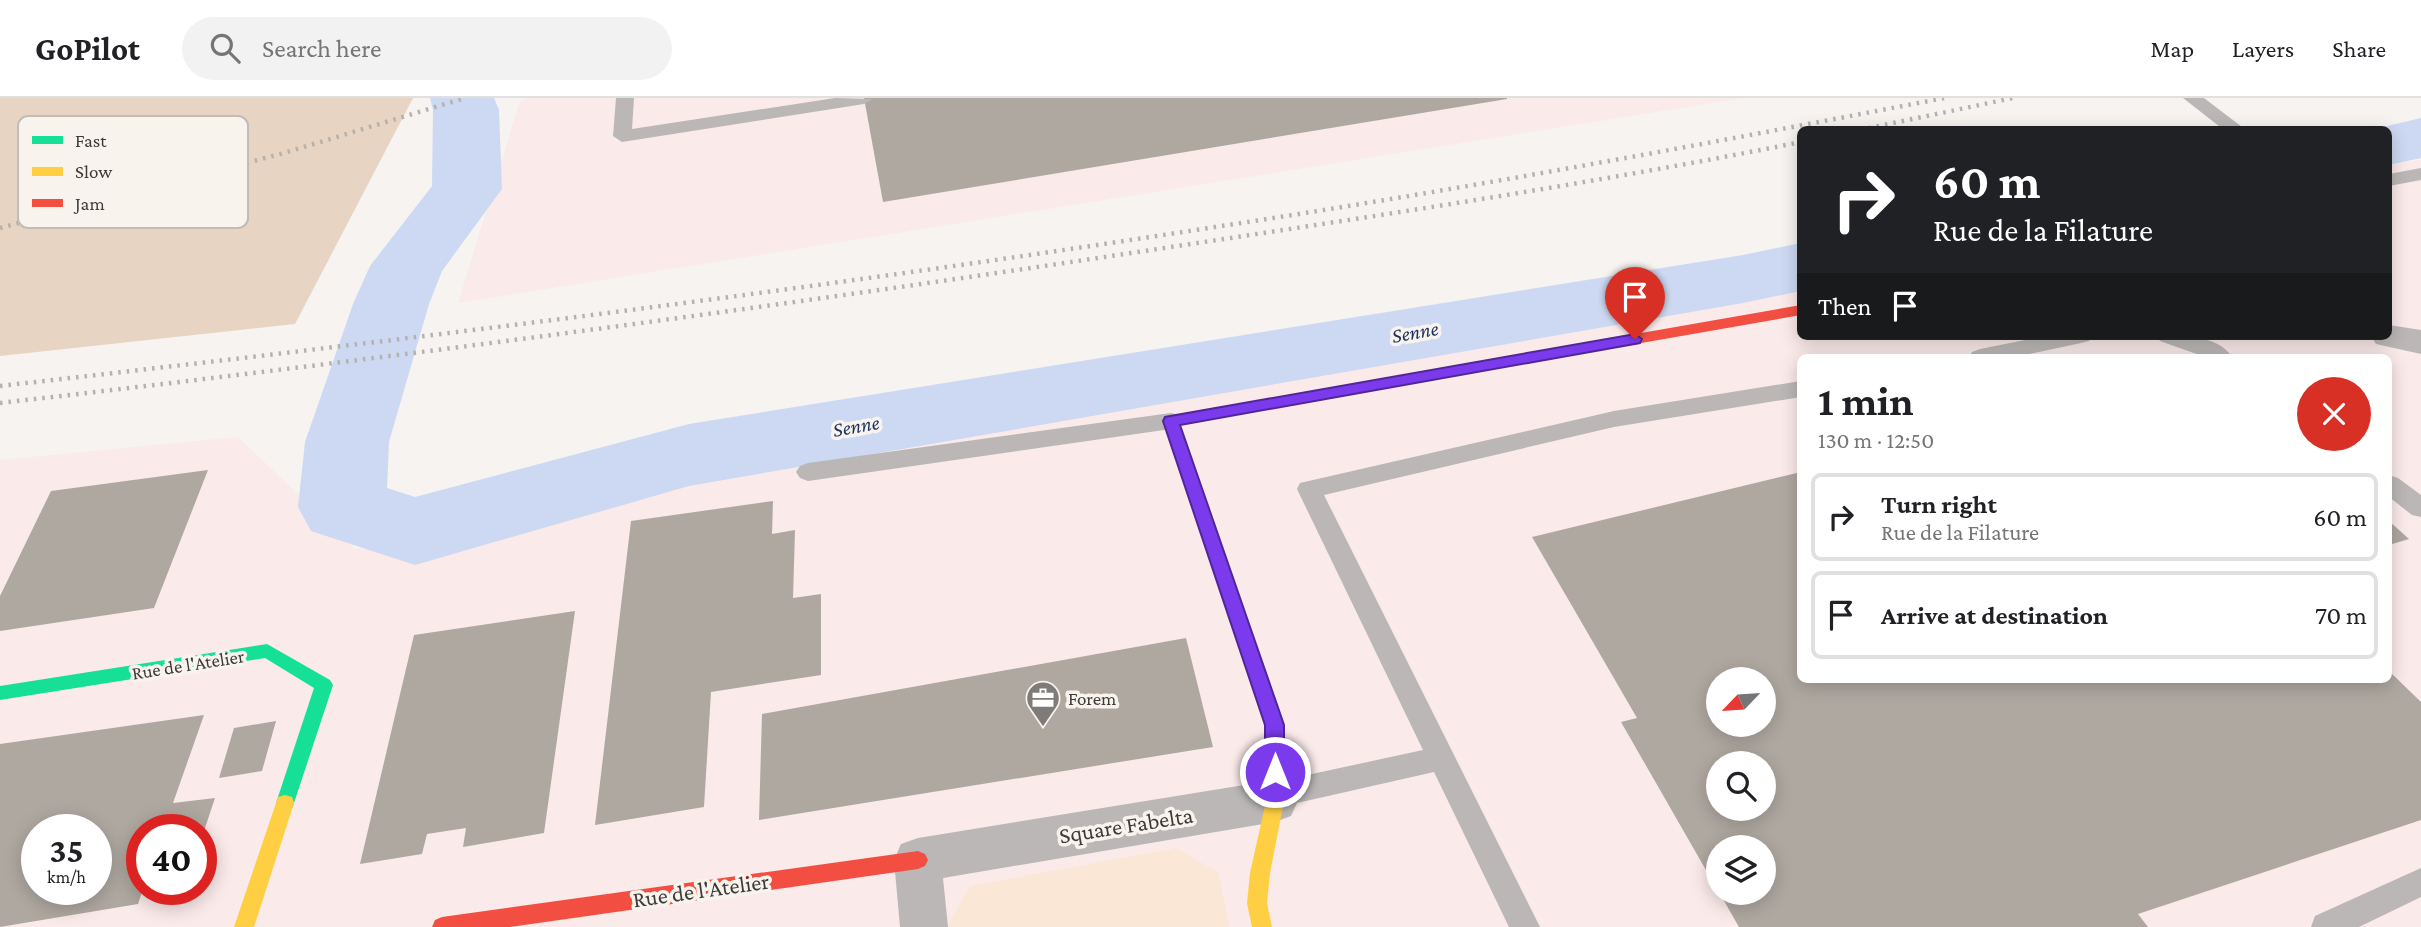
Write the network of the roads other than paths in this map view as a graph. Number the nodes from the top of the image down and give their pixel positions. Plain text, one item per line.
1 (625, 98) edge
2 (2192, 98) edge
3 (864, 99) edge
4 (2231, 126) edge
5 (2421, 174) edge
6 (2392, 179) edge
7 (1797, 311) edge
8 (2392, 337) edge
9 (2062, 340) edge
10 (2180, 340) edge
11 (2421, 342) edge
12 (1994, 354) edge
13 (2217, 354) edge
14 (1797, 390) edge
15 (1171, 421) junction
16 (808, 472) dead end
17 (2392, 486) edge
18 (2421, 509) edge
19 (0, 693) edge
20 (1442, 758) junction
21 (1275, 798) junction
22 (918, 860) junction
23 (2421, 882) edge
24 (244, 927) edge
25 (442, 927) edge
26 (924, 927) edge
27 (1262, 927) edge
28 (1525, 927) edge
29 (2326, 927) edge

1 - 3 lane
2 - 4 lane
5 - 6 lane
7 - 15 street
8 - 11 street
9 - 12 lane
10 - 13 lane
14 - 20 lane
15 - 16 lane
15 - 21 street
17 - 18 lane
19 - 24 street, Rue de l'Atelier
20 - 21 lane
20 - 28 lane
21 - 22 street, Square Fabelta
21 - 27 street
22 - 25 street, Rue de l'Atelier
22 - 26 street
23 - 29 lane

